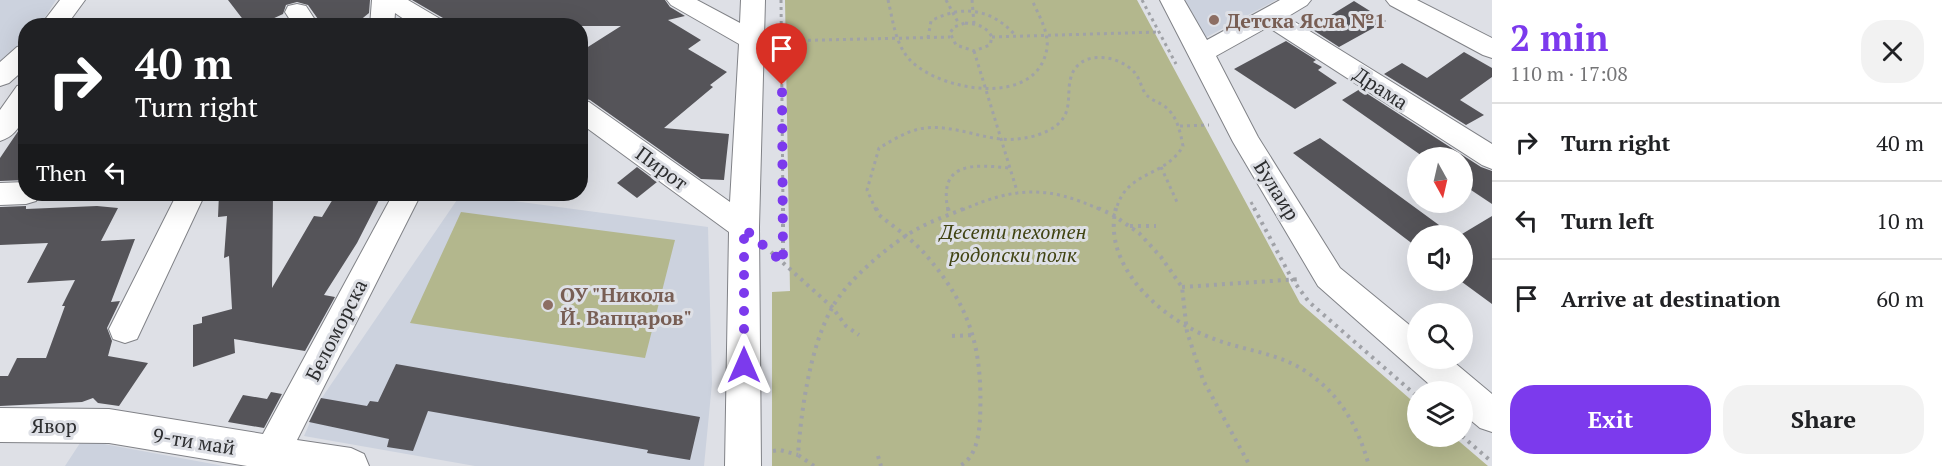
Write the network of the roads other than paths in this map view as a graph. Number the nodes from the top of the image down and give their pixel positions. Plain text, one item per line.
1 (73, 0) edge
2 (384, 0) edge
3 (391, 0) edge
4 (680, 0) edge
5 (753, 0) edge
6 (1172, 0) edge
7 (1299, 0) edge
8 (1398, 0) edge
9 (1436, 0) edge
10 (1270, 17) junction
11 (58, 18) edge
12 (383, 18) edge
13 (420, 18) edge
14 (1492, 26) edge
15 (752, 41) junction
16 (1197, 43) junction
17 (1492, 49) edge
18 (18, 60) edge
19 (0, 77) edge
20 (18, 105) edge
21 (588, 115) edge
22 (0, 131) edge
23 (1492, 158) edge
24 (18, 194) edge
25 (0, 195) edge
26 (188, 201) edge
27 (403, 201) edge
28 (744, 228) junction
29 (125, 329) dead end
30 (1407, 344) edge
31 (1437, 369) edge
32 (1492, 416) edge
33 (0, 425) edge
34 (109, 426) joint
35 (268, 460) edge
36 (351, 466) edge
37 (743, 466) edge

1 - 11 street
2 - 12 street
3 - 13 street
4 - 15 street
5 - 15 street
6 - 16 street, Булаир
7 - 10 street
8 - 17 street
9 - 14 street
10 - 16 street
10 - 23 street, Драма
15 - 28 street
16 - 30 street, Булаир
18 - 19 street
20 - 22 street
21 - 28 street, Пирот
24 - 25 street
26 - 29 street
27 - 35 street, Беломорска
28 - 37 street
31 - 32 street
33 - 34 street, Явор
34 - 35 street, 9-ти май
35 - 36 street, 9-ти май

